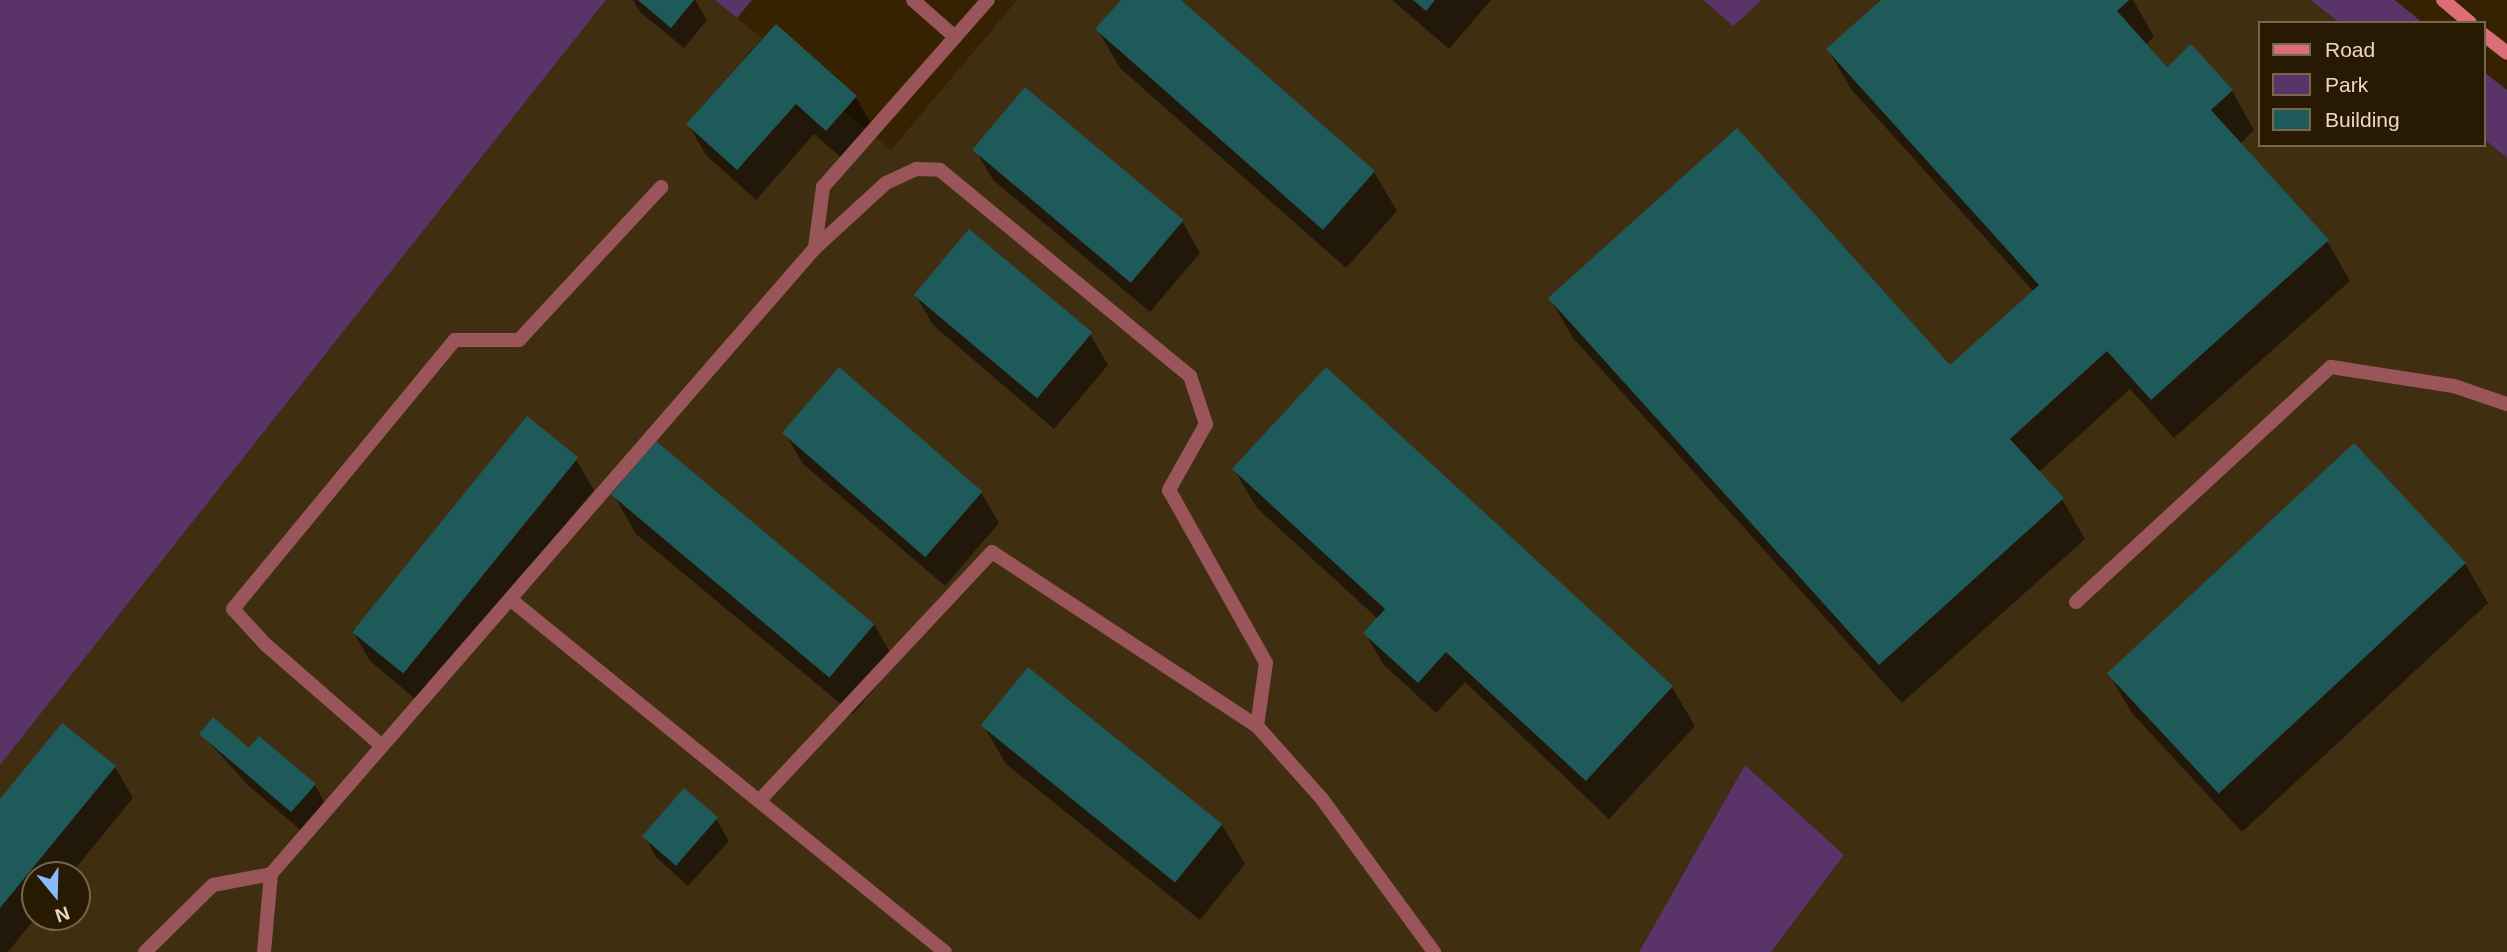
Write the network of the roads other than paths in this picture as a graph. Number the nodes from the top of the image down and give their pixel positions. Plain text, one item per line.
1 (913, 0) edge
2 (988, 0) edge
3 (2442, 0) edge
4 (2468, 21) edge
5 (2486, 36) edge
6 (955, 37) junction
7 (2507, 53) edge
8 (661, 187) dead end
9 (815, 248) junction
10 (2507, 389) edge
11 (2501, 402) edge
12 (510, 599) junction
13 (2076, 602) dead end
14 (1257, 726) junction
15 (382, 746) junction
16 (759, 801) junction
17 (271, 874) junction
18 (145, 952) edge
19 (264, 952) edge
20 (945, 952) edge
21 (1434, 952) edge

1 - 6 lane
2 - 6 lane
3 - 4 street
5 - 7 street
6 - 9 lane
8 - 15 lane
9 - 12 lane
9 - 14 lane
10 - 11 lane
11 - 13 lane
12 - 15 lane
12 - 16 lane
14 - 16 lane
14 - 21 lane
15 - 17 lane
16 - 20 lane
17 - 18 lane
17 - 19 lane

